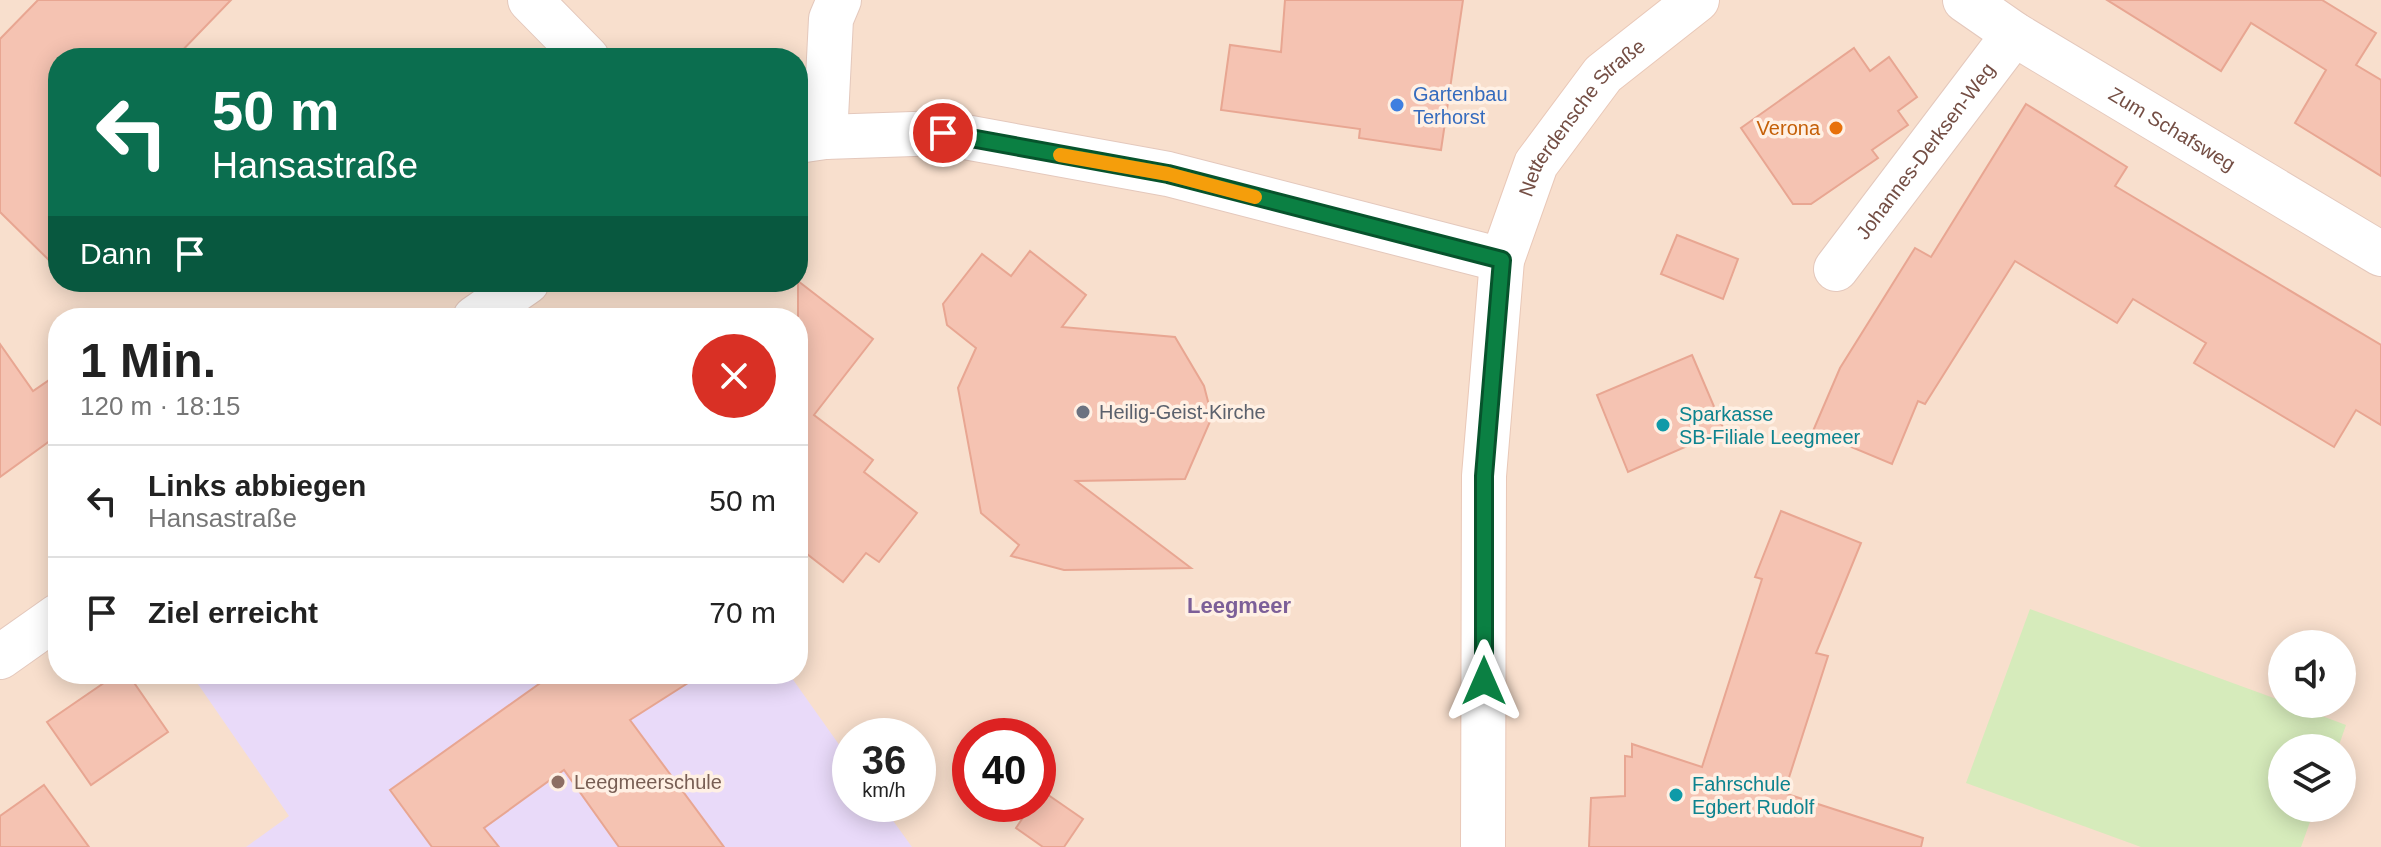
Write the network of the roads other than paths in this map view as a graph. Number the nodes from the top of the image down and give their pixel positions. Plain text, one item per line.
1 (530, 0) edge
2 (839, 0) edge
3 (1697, 0) edge
4 (1965, 0) edge
5 (2014, 34) junction
6 (577, 48) edge
7 (811, 139) edge
8 (2381, 254) edge
9 (1502, 260) junction
10 (1836, 269) dead end
11 (513, 292) edge
12 (489, 308) edge
13 (48, 623) edge
14 (0, 657) edge
15 (1483, 847) edge

1 - 6 street
2 - 7 street
3 - 9 street, Netterdensche Straße
4 - 5 street, Zum Schafsweg
5 - 8 street, Zum Schafsweg
5 - 10 street, Johannes-Derksen-Weg
7 - 9 street
9 - 15 street, Netterdensche Straße
11 - 12 street
13 - 14 street

